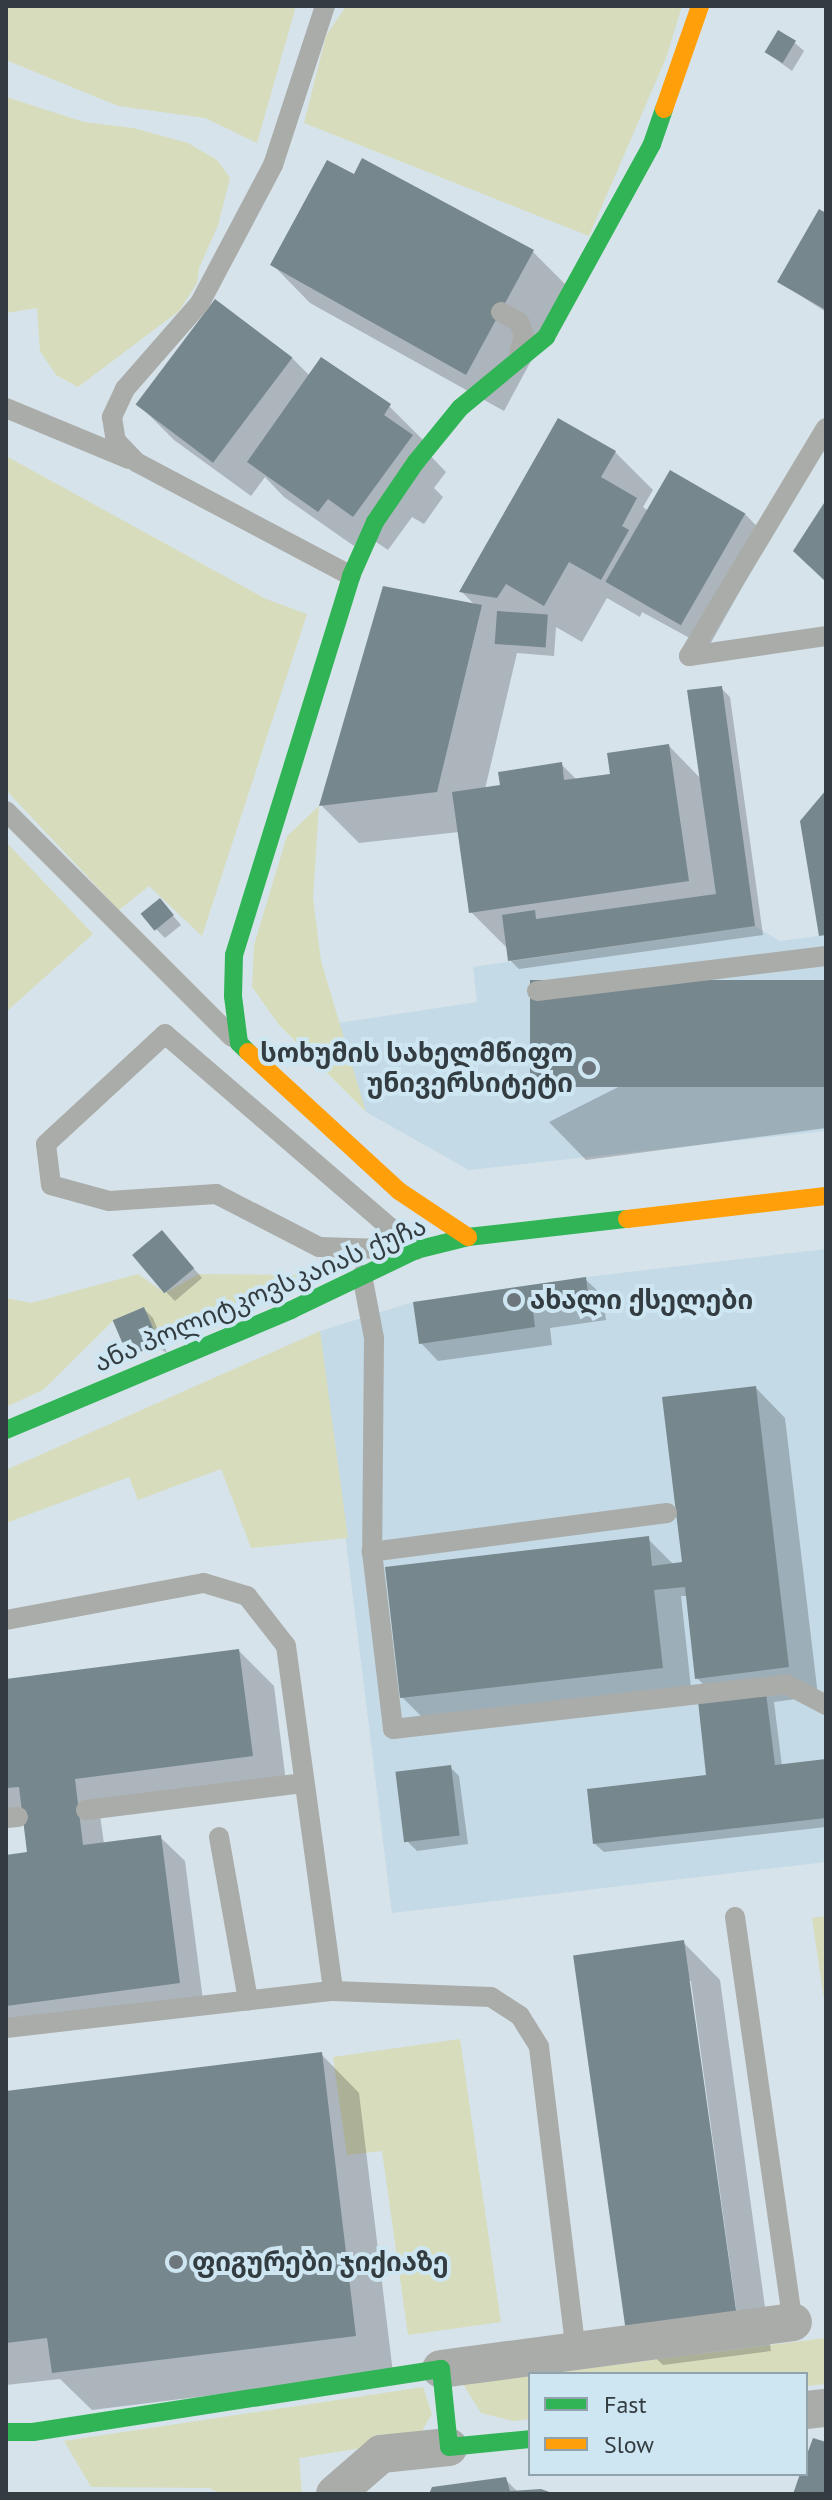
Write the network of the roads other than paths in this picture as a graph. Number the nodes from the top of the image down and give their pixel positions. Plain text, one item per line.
1 (325, 6) edge
2 (700, 6) edge
3 (501, 312) dead end
4 (517, 361) junction
5 (6, 408) edge
6 (826, 428) edge
7 (136, 462) junction
8 (351, 576) junction
9 (826, 636) edge
10 (6, 811) edge
11 (826, 956) edge
12 (537, 991) dead end
13 (239, 1043) junction
14 (826, 1196) edge
15 (468, 1237) junction
16 (416, 1250) junction
17 (362, 1275) junction
18 (6, 1430) edge
19 (667, 1513) dead end
20 (372, 1552) junction
21 (6, 1620) edge
22 (826, 1705) edge
23 (304, 1783) junction
24 (86, 1810) dead end
25 (219, 1837) dead end
26 (735, 1917) dead end
27 (333, 1991) junction
28 (248, 2000) junction
29 (6, 2028) edge
30 (793, 2322) joint
31 (576, 2351) junction
32 (441, 2369) junction
33 (6, 2432) edge
34 (528, 2439) edge
35 (449, 2447) junction
36 (335, 2494) edge

1 - 7 lane
2 - 4 street
3 - 4 lane
4 - 8 street
5 - 7 lane
6 - 9 lane
7 - 8 lane
8 - 13 street
10 - 13 lane
11 - 12 lane
13 - 15 street
14 - 15 street, ანა პოლიტკოვსკაიას ქუჩა
15 - 16 street, ანა პოლიტკოვსკაიას ქუჩა
16 - 16 lane
16 - 17 street, ანა პოლიტკოვსკაიას ქუჩა
17 - 18 street, ანა პოლიტკოვსკაიას ქუჩა
17 - 20 lane
19 - 20 lane
20 - 22 lane
21 - 23 lane
23 - 24 lane
23 - 27 lane
25 - 28 lane
26 - 30 lane
27 - 28 lane
27 - 31 lane
28 - 29 lane
30 - 31 street
31 - 32 street
32 - 33 street
32 - 35 street
34 - 35 street
35 - 36 street

